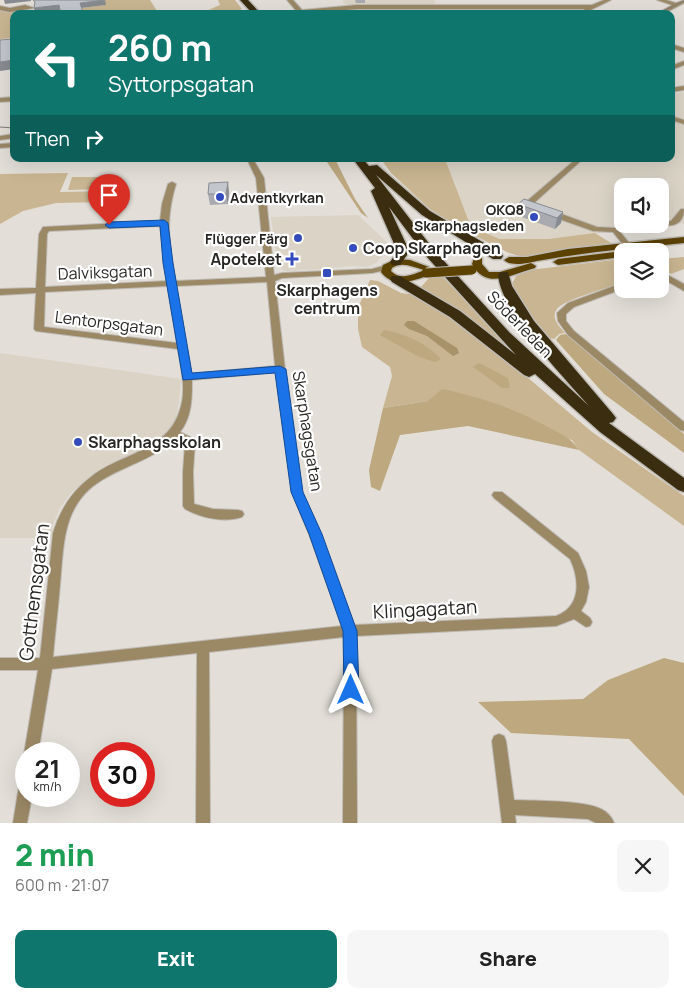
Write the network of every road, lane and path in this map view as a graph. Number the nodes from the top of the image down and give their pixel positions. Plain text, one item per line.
1 (238, 0) edge
2 (244, 0) edge
3 (290, 0) edge
4 (340, 0) edge
5 (439, 0) edge
6 (542, 0) edge
7 (608, 0) edge
8 (660, 0) edge
9 (684, 1) edge
10 (677, 5) junction
11 (441, 6) junction
12 (546, 6) junction
13 (684, 6) edge
14 (342, 7) junction
15 (592, 7) junction
16 (0, 8) edge
17 (24, 8) dead end
18 (246, 10) edge
19 (253, 10) edge
20 (298, 10) edge
21 (322, 10) edge
22 (346, 10) edge
23 (446, 10) edge
24 (554, 10) edge
25 (586, 10) edge
26 (666, 10) edge
27 (252, 162) edge
28 (576, 162) edge
29 (369, 165) edge
30 (172, 184) dead end
31 (684, 211) edge
32 (164, 223) junction
33 (669, 223) edge
34 (614, 230) edge
35 (684, 240) edge
36 (667, 243) edge
37 (684, 248) edge
38 (669, 250) edge
39 (614, 252) edge
40 (497, 256) junction
41 (473, 265) junction
42 (508, 269) junction
43 (420, 270) junction
44 (392, 271) junction
45 (271, 279) junction
46 (669, 279) edge
47 (172, 284) junction
48 (684, 288) edge
49 (614, 289) edge
50 (40, 290) junction
51 (0, 292) edge
52 (183, 347) junction
53 (280, 369) junction
54 (187, 377) junction
55 (606, 423) junction
56 (684, 427) edge
57 (174, 433) junction
58 (684, 474) edge
59 (684, 486) edge
60 (498, 495) dead end
61 (238, 514) dead end
62 (573, 611) junction
63 (586, 622) dead end
64 (350, 631) junction
65 (203, 646) junction
66 (0, 664) edge
67 (46, 664) junction
68 (499, 741) dead end
69 (34, 742) edge
70 (23, 807) edge
71 (507, 807) junction
72 (20, 823) edge
73 (203, 823) edge
74 (350, 823) edge
75 (509, 823) edge
76 (608, 823) edge

1 - 18 highway
2 - 19 highway
3 - 20 street
4 - 14 street
5 - 11 street
6 - 12 street
7 - 15 street
8 - 10 street
9 - 10 street
10 - 13 street
10 - 26 street
11 - 12 street
11 - 14 street
11 - 23 street
12 - 15 street
12 - 24 street
14 - 21 street
14 - 22 street
15 - 25 street
16 - 17 street
27 - 45 street, Skarphagsgatan
28 - 34 street
29 - 40 highway
29 - 44 highway
29 - 55 highway, Söderleden
30 - 32 street
31 - 33 street
32 - 47 street
32 - 50 street, Lentorpsgatan
35 - 36 main road
37 - 38 main road
39 - 42 main road
40 - 41 main road
40 - 42 main road
41 - 42 main road
41 - 43 main road, bridge
42 - 55 highway
43 - 44 main road
43 - 44 main road
44 - 45 street, Dalviksgatan
44 - 55 highway
45 - 47 street, Dalviksgatan
45 - 53 street, Skarphagsgatan
46 - 48 street
47 - 50 street, Dalviksgatan
47 - 52 street
49 - 56 street
50 - 51 street, Dalviksgatan
50 - 52 street, Lentorpsgatan
52 - 54 street
53 - 54 street
53 - 64 street, Skarphagsgatan
54 - 57 street
55 - 58 highway, Söderleden
55 - 59 highway, Söderleden
57 - 61 street
57 - 67 street, Gotthemsgatan
60 - 62 street
62 - 63 street
62 - 64 street, Klingagatan
64 - 65 street, Klingagatan
64 - 74 street, Skarphagsgatan
65 - 67 street, Klingagatan
65 - 73 street
66 - 67 street, Klingagatan
67 - 69 street, Gotthemsgatan
68 - 71 street
70 - 72 street
71 - 75 street
71 - 76 street

